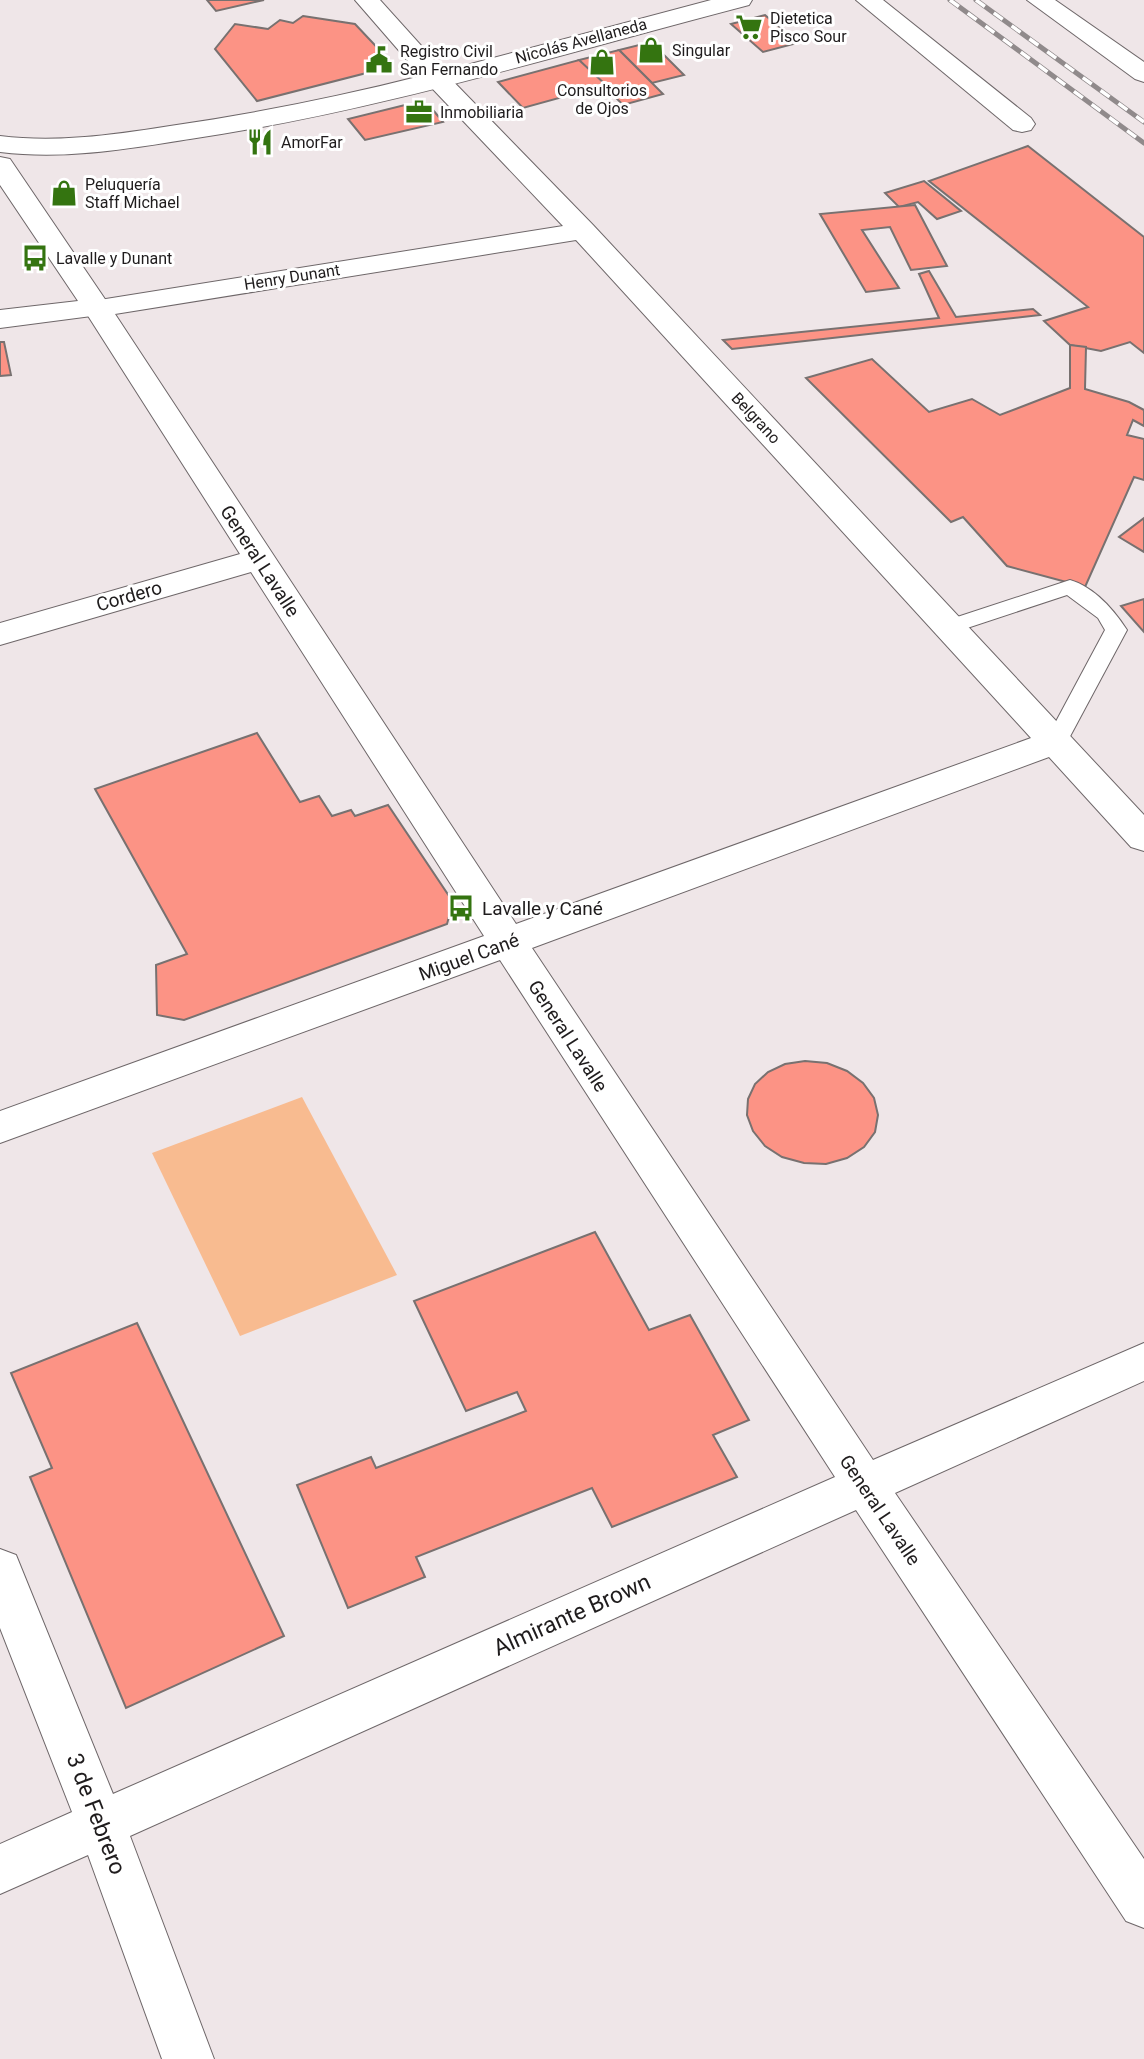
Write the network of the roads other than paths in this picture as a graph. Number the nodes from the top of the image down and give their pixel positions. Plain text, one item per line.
1 (367, 0) edge
2 (740, 0) edge
3 (868, 0) edge
4 (1039, 0) edge
5 (1144, 74) edge
6 (438, 79) junction
7 (1022, 124) dead end
8 (0, 144) edge
9 (51, 150) junction
10 (6, 174) edge
11 (583, 231) junction
12 (97, 308) junction
13 (0, 319) edge
14 (258, 559) junction
15 (949, 627) junction
16 (0, 634) edge
17 (1056, 743) junction
18 (1144, 838) edge
19 (507, 944) junction
20 (0, 1127) edge
21 (1144, 1361) edge
22 (864, 1487) junction
23 (0, 1570) edge
24 (100, 1824) junction
25 (0, 1869) edge
26 (1144, 1903) edge
27 (188, 2059) edge

1 - 6 street, Belgrano
2 - 6 street, Nicolás Avellaneda
3 - 7 street
4 - 5 street
6 - 9 street, Nicolás Avellaneda
6 - 11 street, Belgrano
8 - 9 street, Nicolás Avellaneda
9 - 10 street
10 - 12 street, General Lavalle
11 - 12 street, Henry Dunant
11 - 15 street, Belgrano
12 - 13 street, Henry Dunant
12 - 14 street, General Lavalle
14 - 16 street, Cordero
14 - 19 street, General Lavalle
15 - 17 street, Belgrano
15 - 17 lane
17 - 18 street, Belgrano
17 - 19 street, Miguel Cané
19 - 20 street, Miguel Cané
19 - 22 street, General Lavalle
21 - 22 street, Almirante Brown
22 - 24 street, Almirante Brown
22 - 26 street, General Lavalle
23 - 24 street, 3 de Febrero
24 - 25 street, Almirante Brown
24 - 27 street, 3 de Febrero

